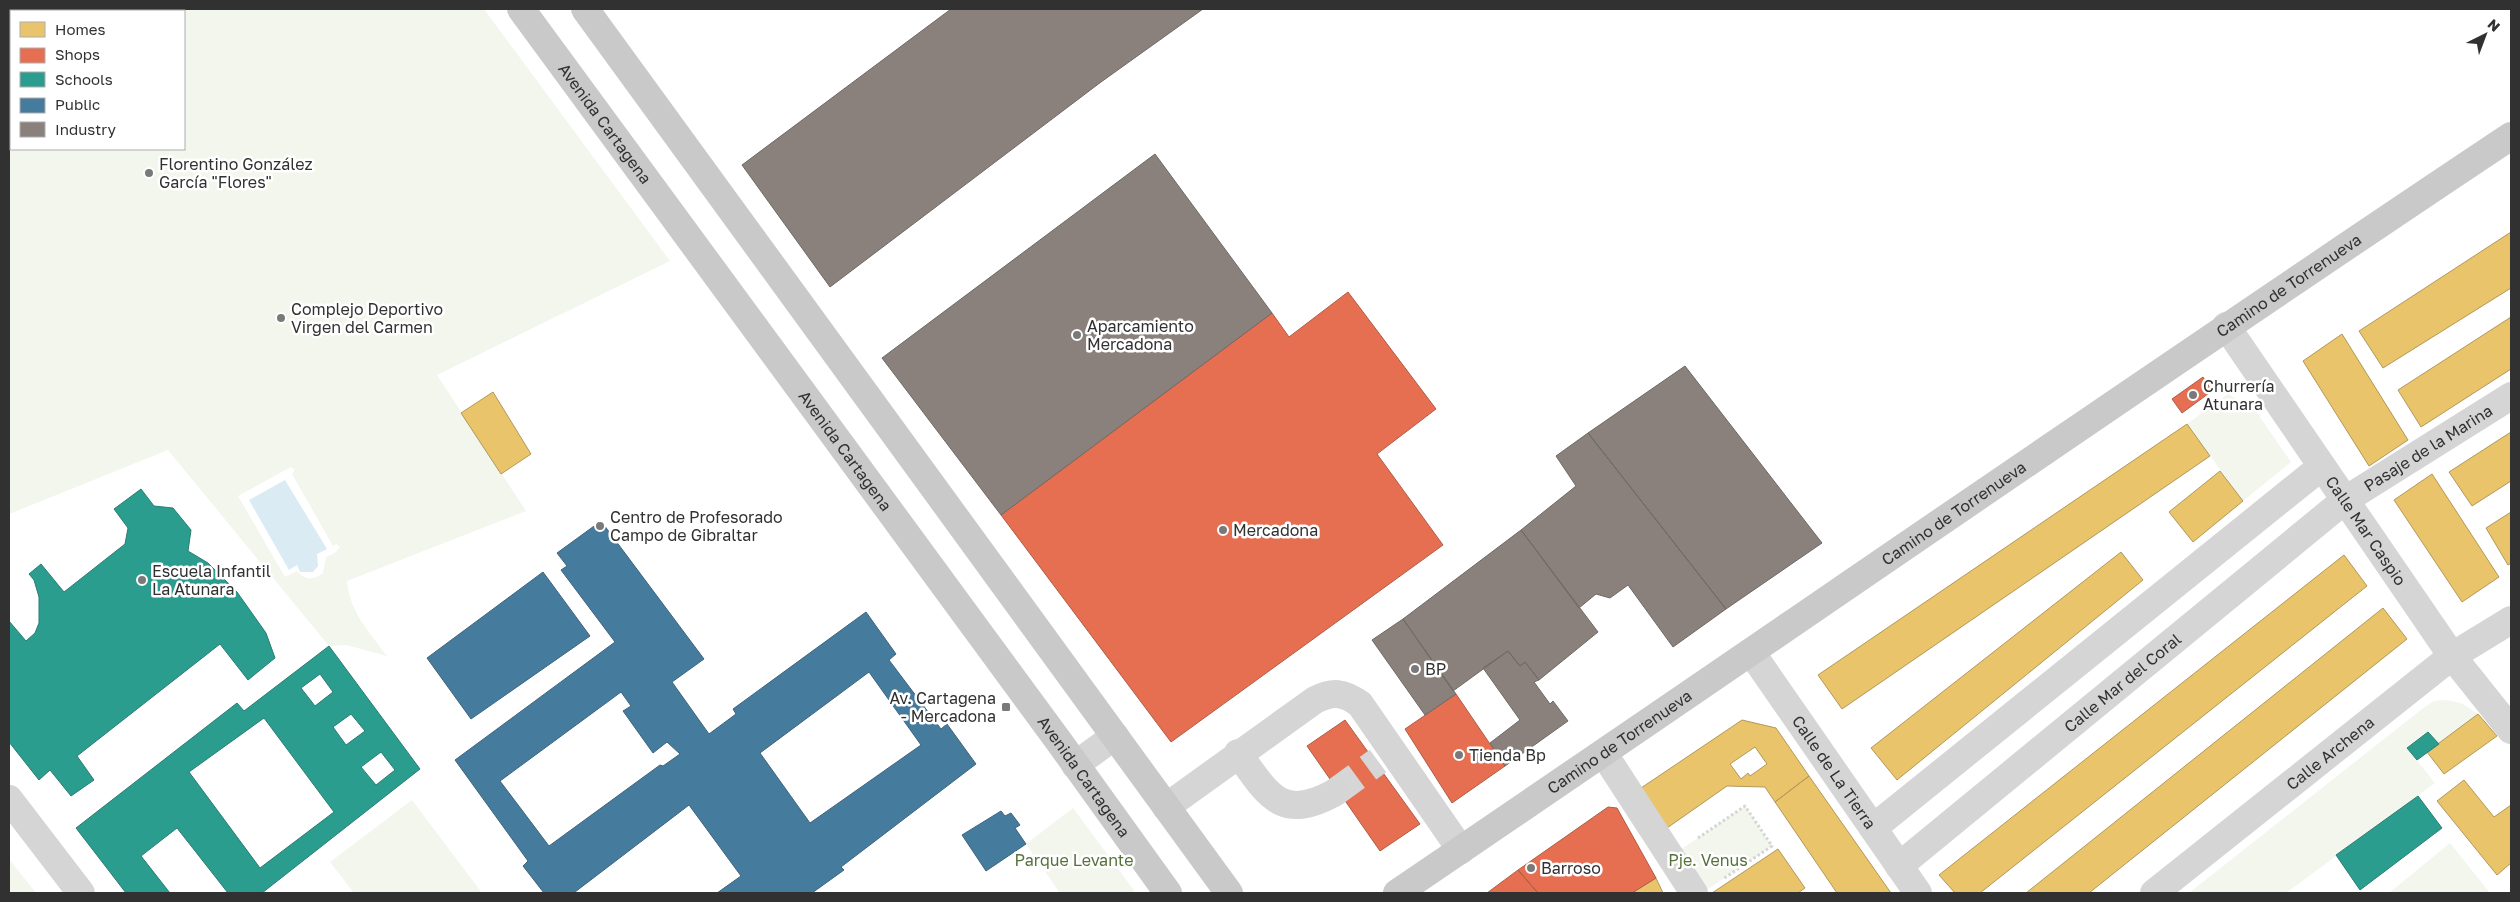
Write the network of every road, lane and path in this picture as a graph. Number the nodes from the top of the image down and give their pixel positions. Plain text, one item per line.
1 (521, 9) edge
2 (585, 9) edge
3 (2511, 136) edge
4 (2226, 326) junction
5 (2511, 396) edge
6 (2321, 467) junction
7 (2345, 500) junction
8 (2511, 620) edge
9 (1752, 652) junction
10 (2452, 656) junction
11 (2511, 730) edge
12 (1115, 736) junction
13 (1238, 754) junction
14 (1604, 754) junction
15 (1075, 765) junction
16 (1334, 793) tunnel mouth
17 (9, 799) edge
18 (1166, 807) junction
19 (1873, 828) junction
20 (1461, 850) junction
21 (1671, 856) junction
22 (1899, 866) junction
23 (1705, 888) edge
24 (81, 893) edge
25 (1168, 893) edge
26 (1229, 893) edge
27 (1397, 893) edge
28 (1918, 893) edge
29 (2154, 893) edge

1 - 15 main road, Avenida Cartagena
2 - 12 main road
3 - 4 main road, Camino de Torrenueva
4 - 6 street, Calle Mar Caspio
4 - 9 main road, Camino de Torrenueva
5 - 7 street, Pasaje de la Marina
6 - 7 street, Calle Mar Caspio
6 - 19 street
7 - 10 street, Calle Mar Caspio
7 - 22 street, Calle Mar del Coral
8 - 10 street, Calle Archena
9 - 14 main road, Camino de Torrenueva
9 - 19 street, Calle de La Tierra
10 - 11 street, Calle Mar Caspio
10 - 29 street, Calle Archena
12 - 15 street
12 - 18 main road
13 - 16 street
13 - 18 street
13 - 20 street
14 - 20 main road, Camino de Torrenueva
14 - 21 street
15 - 25 main road, Avenida Cartagena
17 - 24 street
18 - 26 main road
19 - 22 street, Calle de La Tierra
20 - 27 main road, Camino de Torrenueva
21 - 23 street
21 - 23 path
22 - 28 street, Calle de La Tierra

